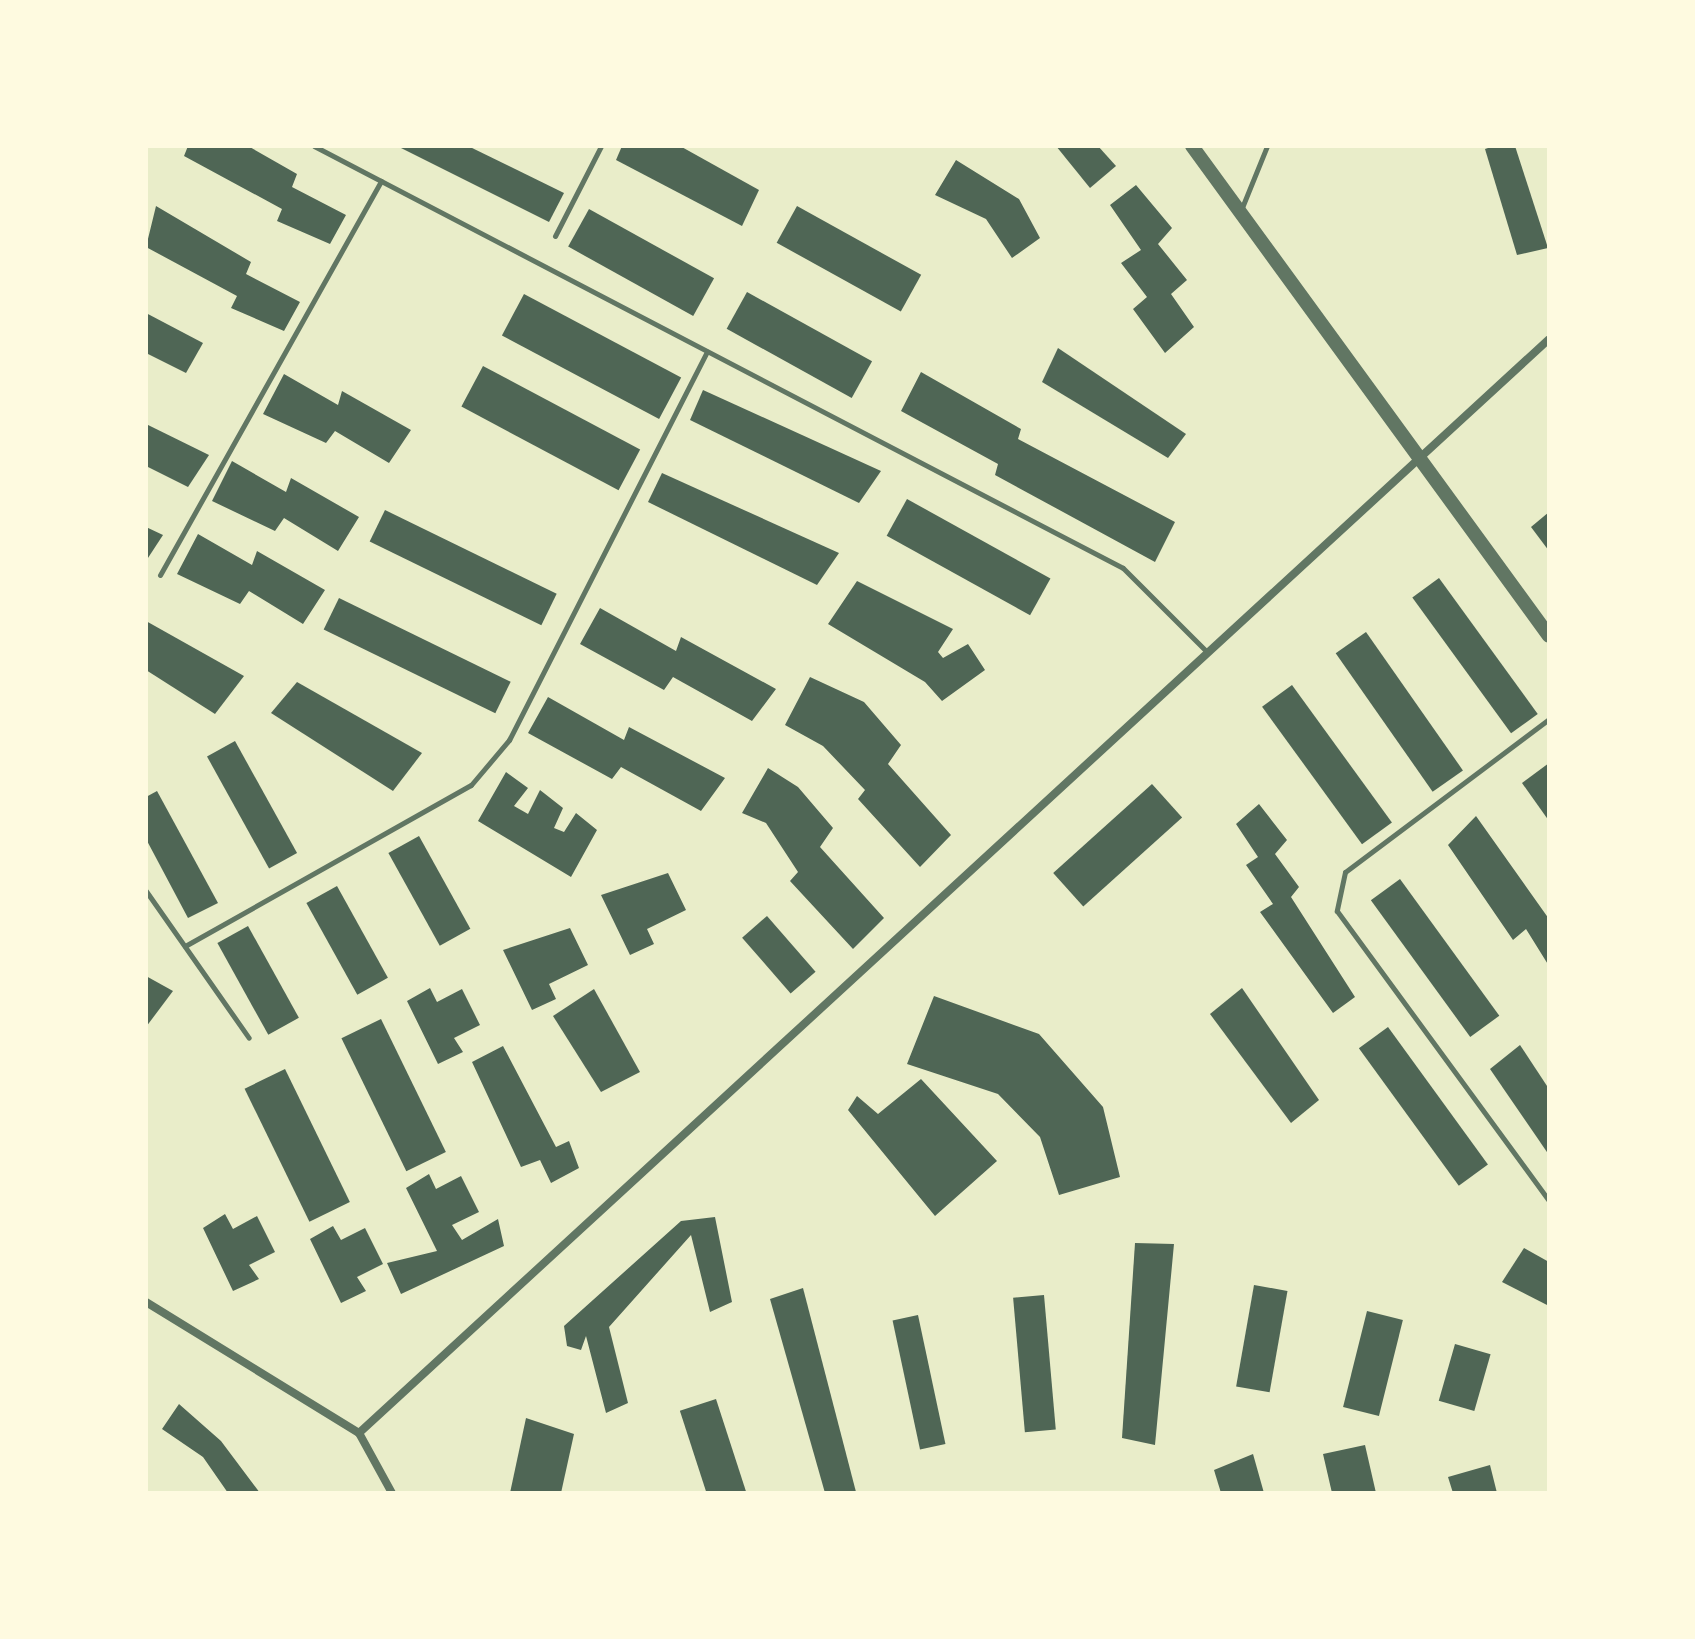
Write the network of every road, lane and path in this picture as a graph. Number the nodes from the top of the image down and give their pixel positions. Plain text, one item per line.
1 (314, 146) edge
2 (601, 146) edge
3 (1192, 146) edge
4 (1267, 146) edge
5 (381, 181) junction
6 (1241, 211) junction
7 (555, 236) dead end
8 (1549, 339) edge
9 (707, 351) junction
10 (1422, 458) junction
11 (160, 575) dead end
12 (1549, 636) edge
13 (1209, 653) junction
14 (1549, 719) edge
15 (146, 891) edge
16 (185, 946) junction
17 (249, 1038) dead end
18 (1549, 1201) edge
19 (146, 1302) edge
20 (359, 1433) junction
21 (392, 1493) edge

1 - 5 lane
2 - 7 lane
3 - 6 street
4 - 6 lane
5 - 9 lane
5 - 11 lane
6 - 10 street
8 - 10 street
9 - 13 lane
9 - 16 lane
10 - 12 street
10 - 13 street
13 - 20 street
14 - 18 lane
15 - 16 lane
16 - 17 lane
19 - 20 street
20 - 21 street

